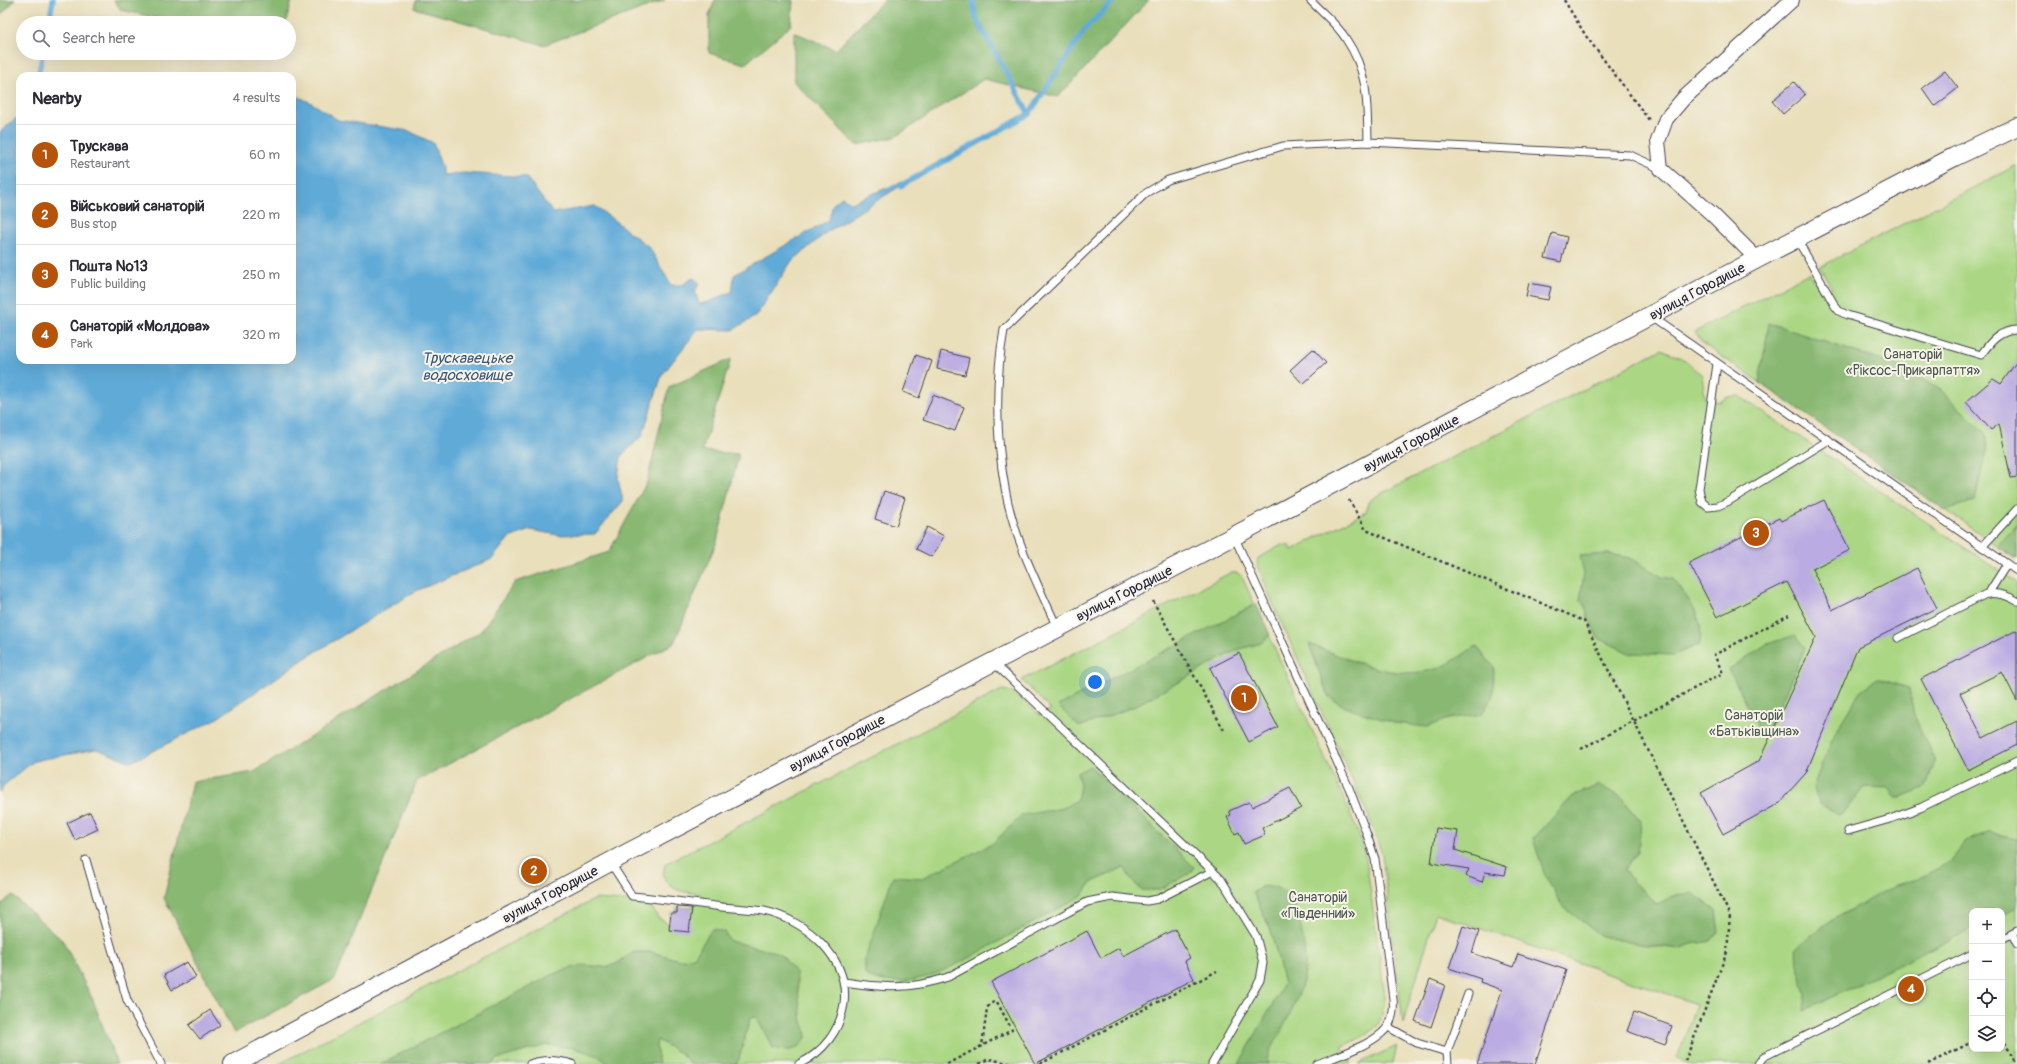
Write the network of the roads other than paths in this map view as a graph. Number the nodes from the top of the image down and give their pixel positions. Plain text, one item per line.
1 (1310, 0) edge
2 (1792, 0) edge
3 (2017, 126) edge
4 (1368, 142) junction
5 (1661, 169) junction
6 (1796, 239) junction
7 (1757, 259) junction
8 (1651, 316) junction
9 (2017, 330) edge
10 (1717, 364) junction
11 (1829, 440) junction
12 (2017, 509) edge
13 (1234, 536) junction
14 (1982, 547) junction
15 (2007, 564) junction
16 (2017, 571) edge
17 (1988, 594) junction
18 (2017, 601) edge
19 (1057, 627) junction
20 (1898, 638) dead end
21 (993, 662) junction
22 (2017, 761) edge
23 (1848, 831) dead end
24 (86, 860) dead end
25 (610, 862) junction
26 (1213, 871) junction
27 (2015, 932) edge
28 (2005, 937) edge
29 (2017, 944) edge
30 (1969, 955) edge
31 (844, 982) junction
32 (1468, 994) dead end
33 (1388, 1028) junction
34 (1447, 1052) junction
35 (161, 1064) edge
36 (233, 1064) edge
37 (530, 1064) edge
38 (572, 1064) edge
39 (799, 1064) edge
40 (1212, 1064) edge
41 (1320, 1064) edge
42 (1448, 1064) edge
43 (1758, 1064) edge

1 - 4 lane
2 - 5 street
3 - 6 street, вулиця Городище
4 - 5 lane
4 - 19 lane
5 - 7 street
6 - 7 street, вулиця Городище
6 - 9 lane
7 - 8 street, вулиця Городище
8 - 10 lane
8 - 13 street, вулиця Городище
10 - 11 lane
10 - 11 lane
11 - 14 lane
12 - 14 lane
13 - 19 street, вулиця Городище
13 - 33 lane
14 - 15 lane
15 - 16 lane
15 - 17 lane
17 - 18 lane
17 - 20 lane
19 - 21 street, вулиця Городище
21 - 25 street, вулиця Городище
21 - 26 lane
22 - 23 lane
24 - 35 lane
25 - 31 lane
25 - 36 street, вулиця Городище
26 - 31 lane
26 - 40 lane
27 - 28 lane
27 - 29 lane
30 - 43 lane
31 - 39 lane
32 - 34 lane
33 - 34 lane
33 - 41 lane
34 - 42 lane
37 - 38 lane

